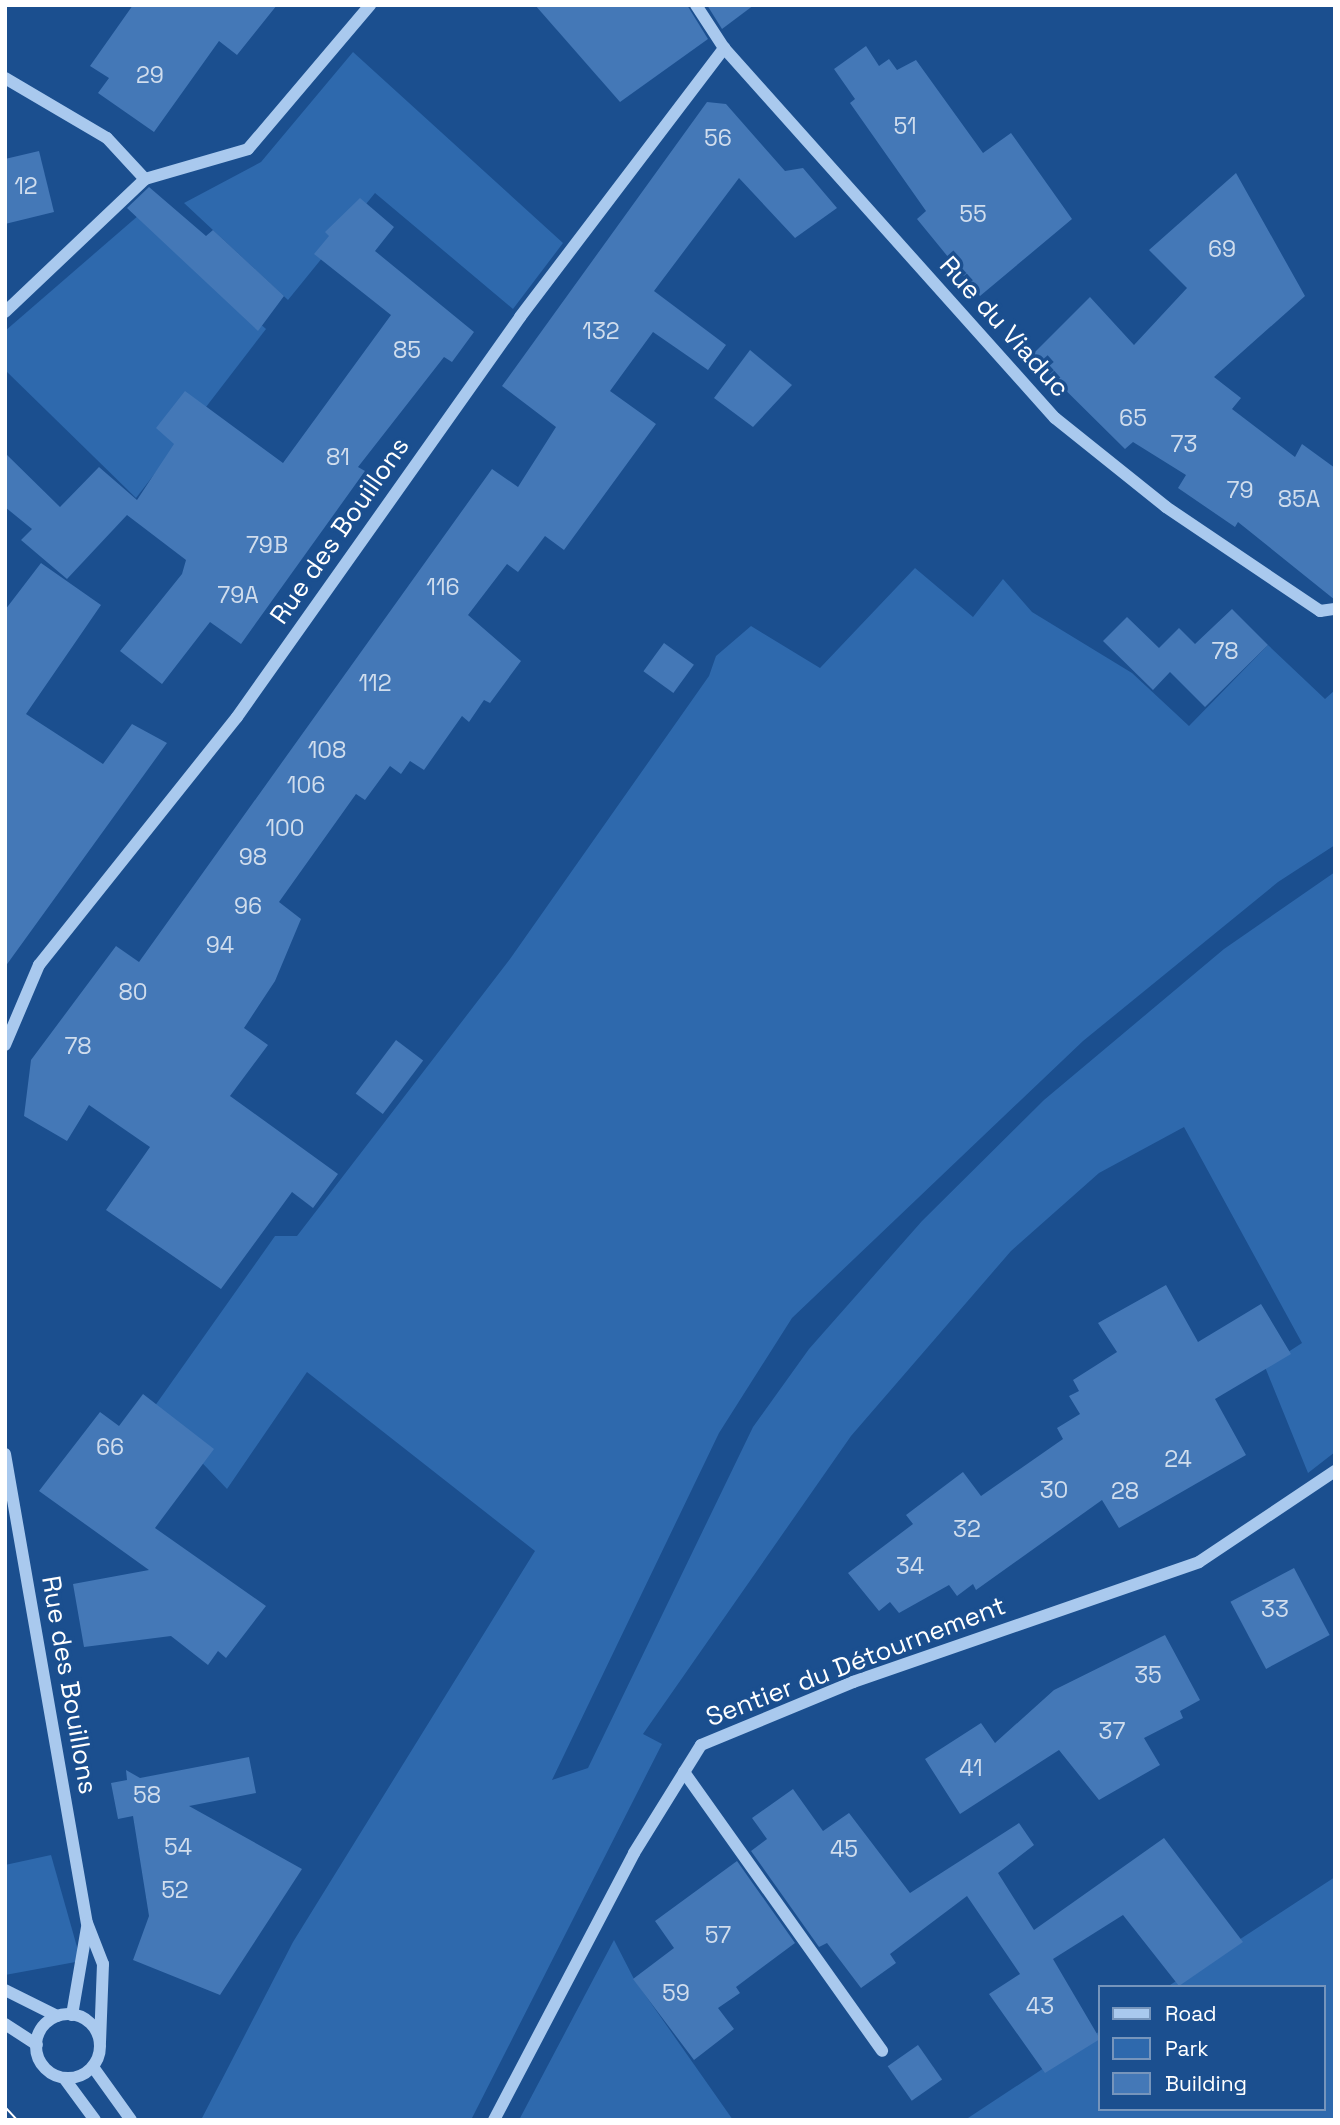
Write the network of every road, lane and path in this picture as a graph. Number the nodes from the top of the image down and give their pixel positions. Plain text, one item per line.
1 (370, 5) edge
2 (696, 5) edge
3 (724, 48) junction
4 (5, 78) edge
5 (145, 178) junction
6 (5, 312) edge
7 (1335, 608) edge
8 (5, 1045) edge
9 (5, 1454) edge
10 (1335, 1471) edge
11 (684, 1772) junction
12 (87, 1923) junction
13 (5, 1990) edge
14 (72, 2015) junction
15 (57, 2016) junction
16 (5, 2024) edge
17 (100, 2042) junction
18 (37, 2045) junction
19 (882, 2052) dead end
20 (93, 2067) junction
21 (64, 2078) junction
22 (95, 2120) edge
23 (131, 2120) edge
24 (494, 2120) edge

1 - 5 street
2 - 3 street, Rue du Viaduc
3 - 7 street, Rue du Viaduc
3 - 8 street, Rue des Bouillons
4 - 5 street
5 - 6 street
9 - 12 street, Rue des Bouillons
10 - 11 street, Sentier du Détournement
11 - 19 street
11 - 24 street, Sentier du Détournement
12 - 14 street, Rue des Bouillons
12 - 17 street, Rue des Bouillons
13 - 15 street
14 - 15 street
14 - 17 street
15 - 18 street
16 - 18 street
17 - 20 street
18 - 21 street
20 - 21 street
20 - 23 street
21 - 22 street

